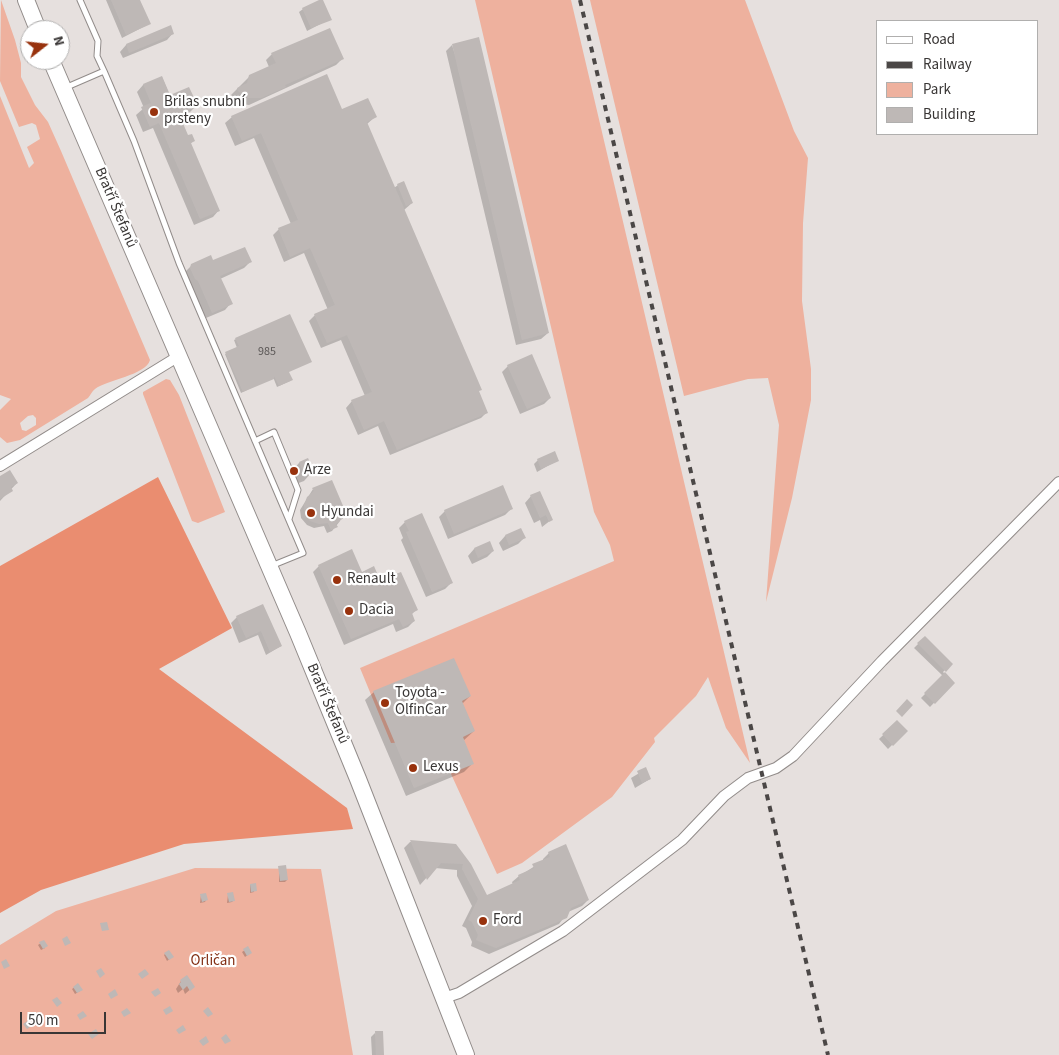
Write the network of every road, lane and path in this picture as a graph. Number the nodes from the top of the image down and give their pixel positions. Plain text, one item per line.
1 (26, 0) edge
2 (80, 0) edge
3 (34, 20) edge
4 (56, 70) edge
5 (104, 71) junction
6 (64, 89) junction
7 (179, 356) junction
8 (254, 440) junction
9 (0, 466) edge
10 (1059, 482) edge
11 (288, 519) junction
12 (269, 566) junction
13 (444, 998) junction
14 (466, 1055) edge

1 - 3 main road
2 - 5 lane
4 - 6 main road, Bratří Štefanů
5 - 6 lane
5 - 8 lane
6 - 7 main road, Bratří Štefanů
7 - 9 street
7 - 12 main road, Bratří Štefanů
8 - 11 lane
8 - 11 lane
10 - 13 street
11 - 12 lane
12 - 13 main road, Bratří Štefanů
13 - 14 main road, Bratří Štefanů

